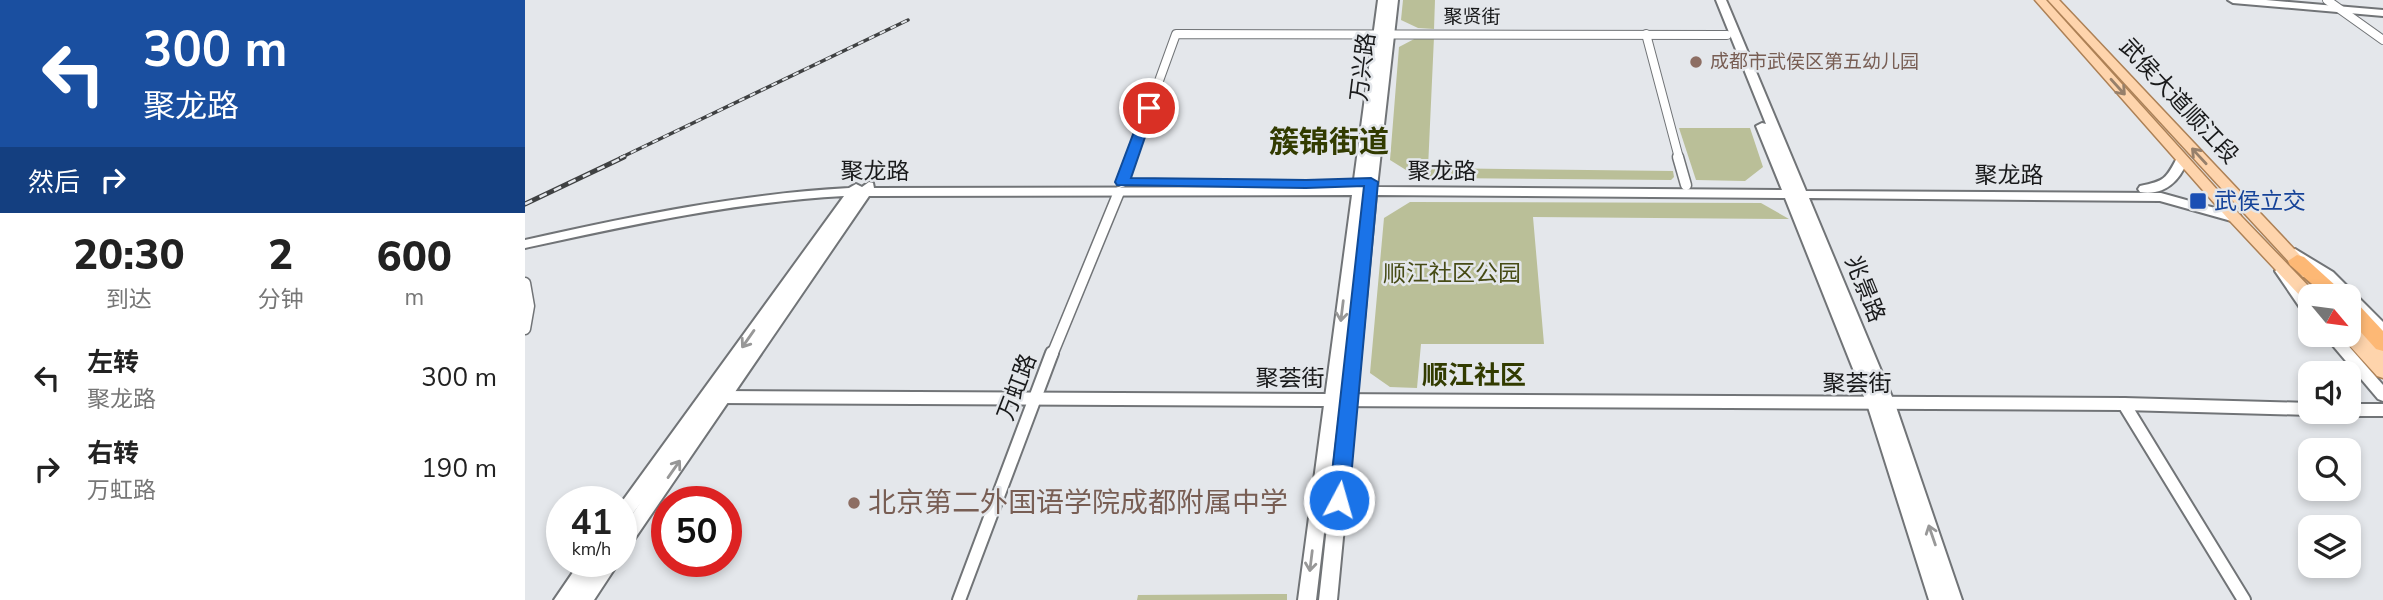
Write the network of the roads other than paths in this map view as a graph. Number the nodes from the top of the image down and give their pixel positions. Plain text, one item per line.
1 (1383, 0) edge
2 (1393, 0) edge
3 (1714, 0) edge
4 (1721, 0) edge
5 (2040, 0) edge
6 (2053, 0) edge
7 (2233, 0) edge
8 (2279, 0) edge
9 (2334, 5) edge
10 (2383, 11) edge
11 (2062, 17) junction
12 (1384, 33) junction
13 (1176, 34) joint
14 (1646, 34) junction
15 (1727, 35) junction
16 (2383, 40) edge
17 (2182, 159) junction
18 (1686, 185) junction
19 (1121, 187) junction
20 (1364, 187) junction
21 (862, 188) junction
22 (1793, 190) junction
23 (2235, 218) junction
24 (525, 237) edge
25 (525, 244) edge
26 (2283, 246) junction
27 (2288, 262) junction
28 (525, 283) edge
29 (2302, 284) edge
30 (2315, 284) edge
31 (2320, 284) edge
32 (2298, 285) edge
33 (2361, 320) edge
34 (525, 329) edge
35 (2361, 330) edge
36 (2383, 331) edge
37 (2383, 344) edge
38 (2341, 347) edge
39 (2359, 347) edge
40 (2383, 355) edge
41 (2383, 372) edge
42 (2383, 395) edge
43 (707, 397) junction
44 (724, 397) junction
45 (1034, 398) junction
46 (1331, 399) junction
47 (1350, 400) junction
48 (1881, 404) junction
49 (2124, 404) junction
50 (2298, 409) edge
51 (2361, 410) edge
52 (2383, 410) edge
53 (637, 495) edge
54 (637, 522) edge
55 (579, 577) edge
56 (599, 577) edge
57 (563, 600) edge
58 (583, 600) edge
59 (959, 600) edge
60 (1307, 600) edge
61 (1328, 600) edge
62 (1938, 600) edge
63 (1953, 600) edge
64 (2244, 600) edge

1 - 12 main road
2 - 12 main road, 万兴路
3 - 15 main road, 兆景路
4 - 22 main road, 兆景路
5 - 11 main road, 武侯大道顺江段
6 - 11 main road, 武侯大道顺江段
7 - 9 main road
8 - 9 main road
9 - 10 main road
9 - 16 street
11 -> 17 main road, 武侯大道顺江段
26 -> 11 main road, 武侯大道顺江段
12 - 13 street, 聚贤街
12 - 14 street, 聚贤街
12 - 20 main road, 万兴路
13 - 19 street, 万虹路
14 - 15 street, 聚贤街
14 - 18 street
15 - 22 main road, 兆景路
17 - 22 main road, 聚龙路
17 - 23 main road, 武侯大道顺江段
18 - 20 main road, 聚龙路
18 - 22 main road, 聚龙路
19 - 20 main road, 聚龙路
19 - 21 main road, 聚龙路
19 - 45 street, 万虹路
20 - 22 main road, 聚龙路
20 -> 46 main road
20 - 47 main road, 万兴路
21 - 24 main road, 聚龙路
21 - 25 main road, 聚龙路
21 -> 43 main road
21 - 44 main road
22 - 23 main road, 聚龙路
22 - 48 main road, 兆景路
23 - 27 main road, 武侯大道顺江段
26 - 27 main road, 武侯大道顺江段
26 - 36 main road
27 - 29 main road, 武侯大道顺江段
27 - 30 main road, 武侯大道顺江段
27 - 31 highway
27 - 32 main road
28 - 34 street
33 - 37 highway
35 - 40 main road
38 - 42 main road
39 - 41 main road
43 - 44 street, 聚荟街
43 - 53 main road
44 - 45 street, 聚荟街
54 -> 44 main road
45 - 46 street, 聚荟街
45 - 59 street, 万虹路
46 - 47 street, 聚荟街
46 -> 60 main road
47 - 48 street, 聚荟街
47 - 61 main road, 万兴路
48 - 49 street, 聚荟街
48 - 62 main road, 兆景路
63 -> 48 main road, 兆景路
49 - 50 street, 聚荟街
49 - 64 street
51 - 52 street
55 - 57 main road
56 - 58 main road

